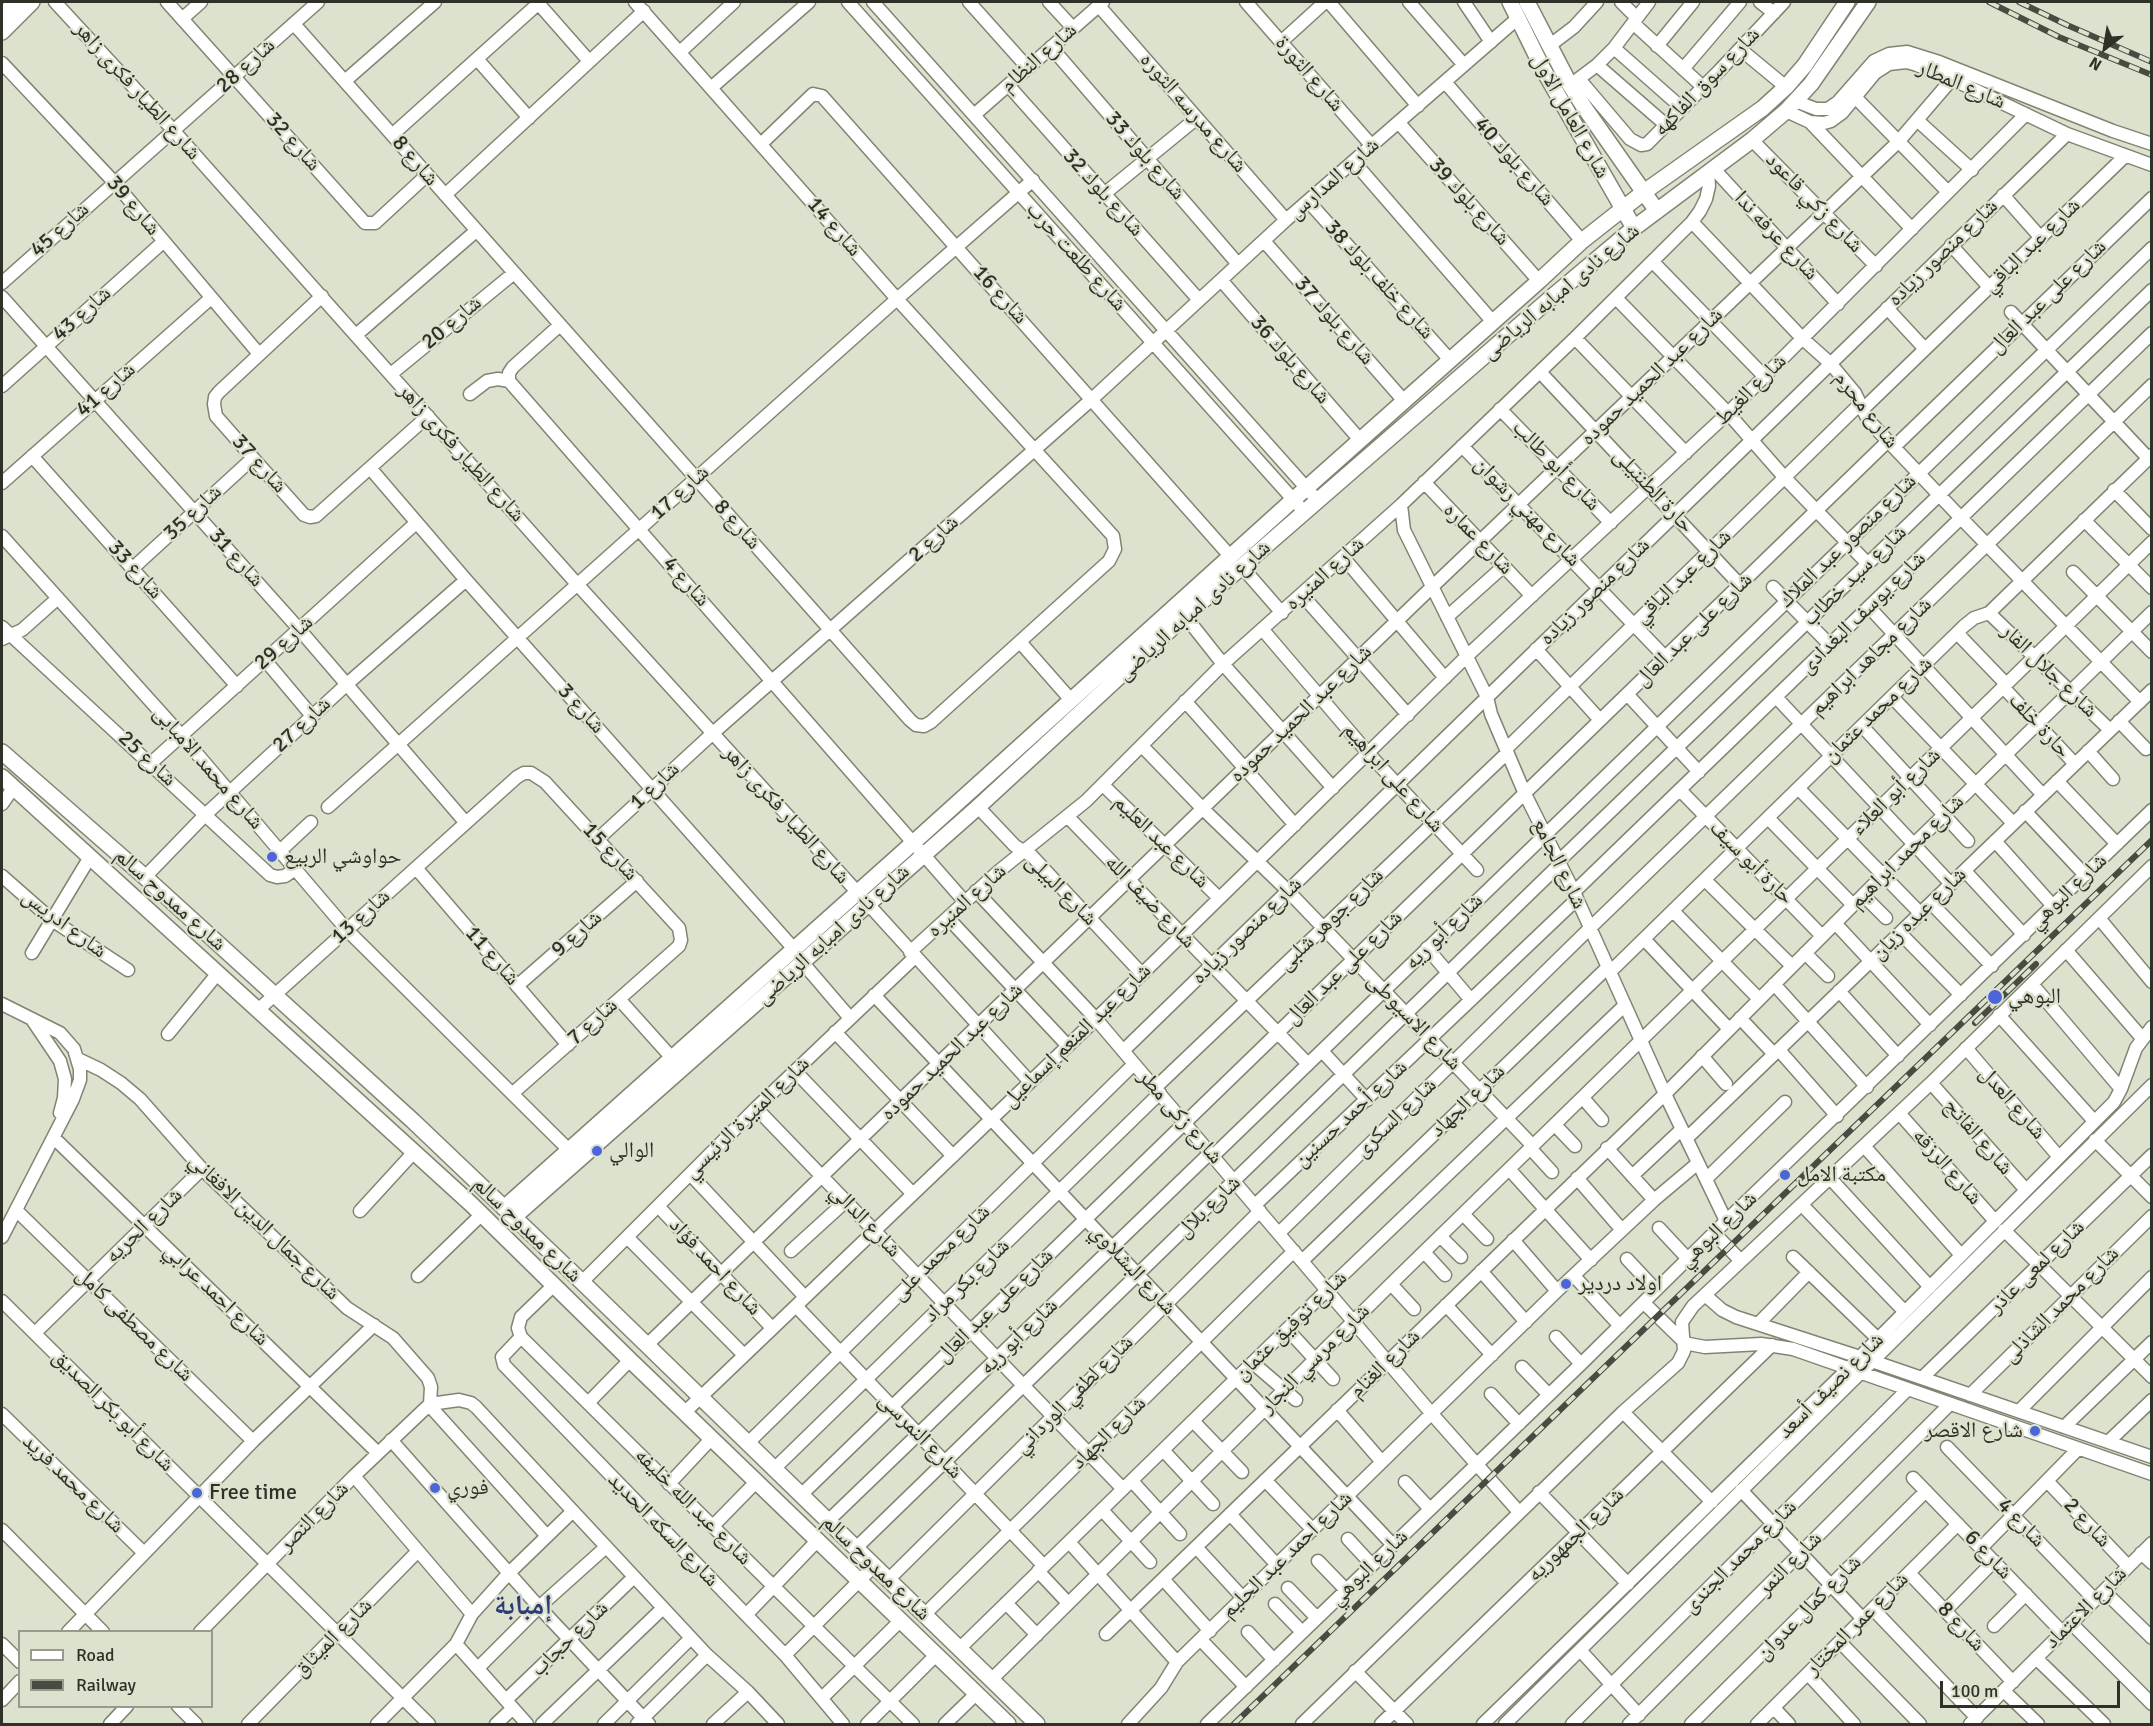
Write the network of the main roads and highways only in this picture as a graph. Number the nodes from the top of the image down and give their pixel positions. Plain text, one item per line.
1 (15, 2) edge
2 (32, 2) edge
3 (1510, 2) edge
4 (1527, 2) edge
5 (1847, 2) edge
6 (1868, 2) edge
7 (2, 16) edge
8 (2, 32) edge
9 (1644, 192) junction
10 (1622, 209) junction
11 (1657, 211) junction
12 (1634, 228) junction
13 (2, 752) edge
14 (2, 777) edge
15 (919, 848) junction
16 (798, 956) junction
17 (412, 1120) junction
18 (397, 1136) junction
19 (573, 1155) junction
20 (509, 1212) junction
21 (1008, 1725) edge
22 (1037, 1725) edge

1 - 7 main road
2 - 8 main road
3 - 10 main road, شارع العامل الاول
4 - 9 main road, شارع العامل الاول
5 - 9 main road, شارع نادى امبابه الرياضى
6 - 11 main road, شارع نادى امبابه الرياضى
9 - 10 main road, شارع نادى امبابه الرياضى
9 - 11 main road, شارع العامل الاول
10 - 12 main road, شارع العامل الاول
10 - 15 main road, شارع نادى امبابه الرياضى
11 - 12 main road, شارع نادى امبابه الرياضى
12 - 15 main road, شارع نادى امبابه الرياضى
13 - 17 main road, شارع ممدوح سالم
14 - 18 main road, شارع ممدوح سالم
15 - 16 main road, شارع نادى امبابه الرياضى
16 - 19 main road, شارع نادى امبابه الرياضى
16 - 19 main road, شارع نادى امبابه الرياضى
17 - 18 main road
17 - 20 main road, شارع ممدوح سالم
18 - 21 main road, شارع ممدوح سالم
19 - 20 main road, شارع نادى امبابه الرياضى
20 - 22 main road, شارع ممدوح سالم

